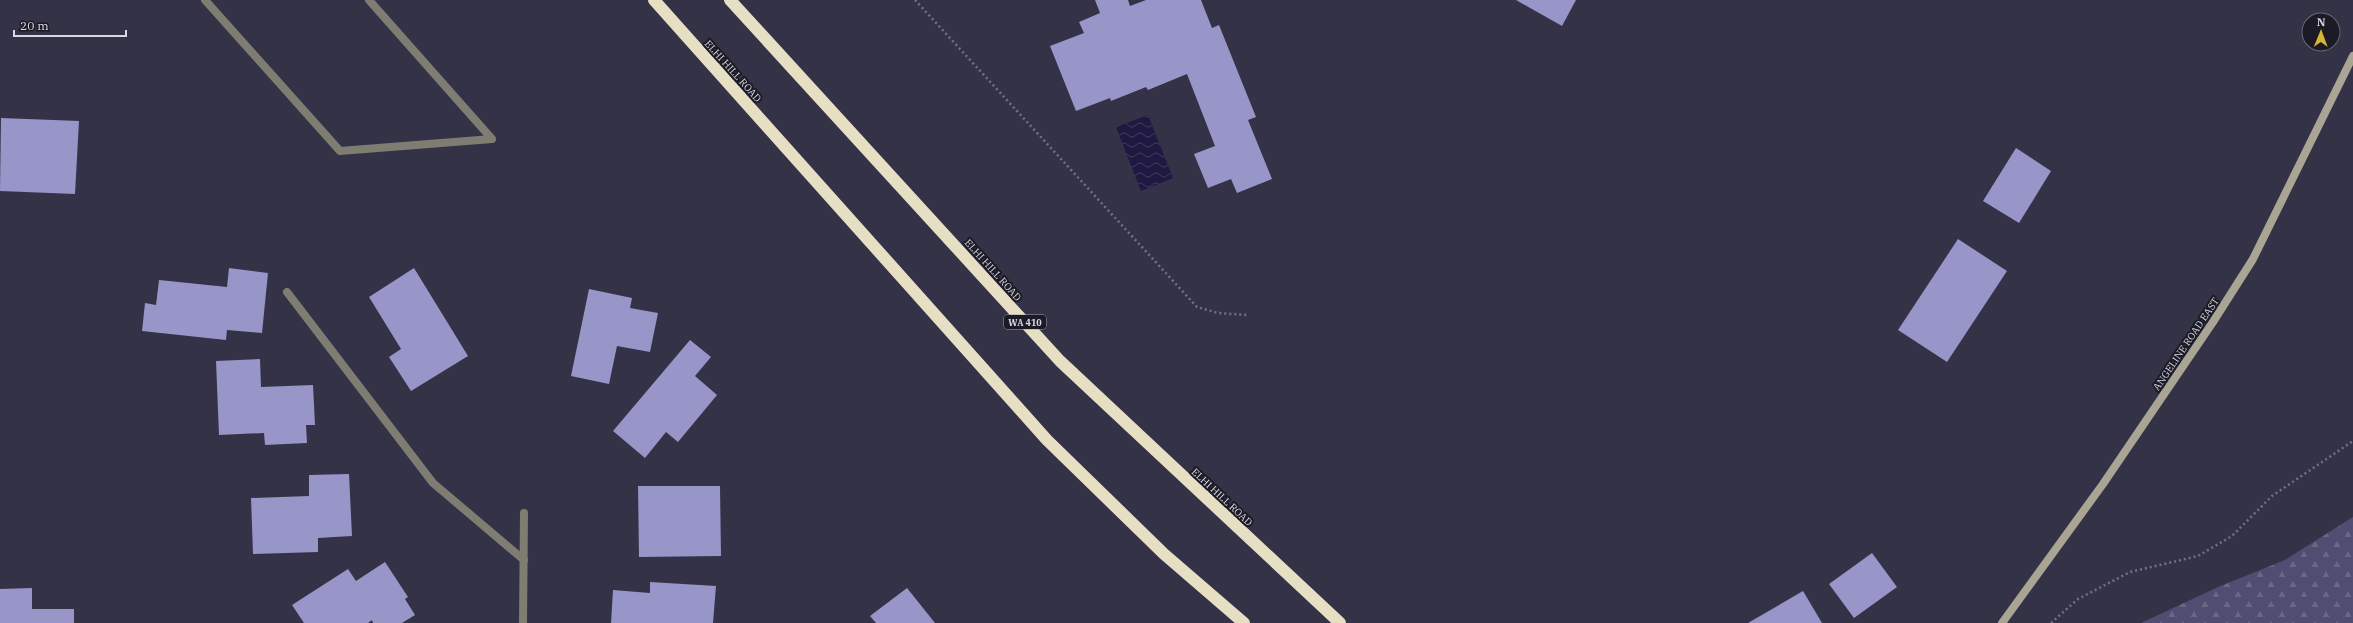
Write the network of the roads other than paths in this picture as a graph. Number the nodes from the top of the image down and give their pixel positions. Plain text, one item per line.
1 (206, 0) edge
2 (370, 0) edge
3 (654, 0) edge
4 (730, 0) edge
5 (2353, 56) edge
6 (287, 292) dead end
7 (524, 512) dead end
8 (524, 560) junction
9 (523, 623) edge
10 (1244, 623) edge
11 (1340, 623) edge
12 (2002, 623) edge

1 - 2 street
3 - 10 highway, ELHI HILL ROAD
4 - 11 highway, ELHI HILL ROAD / WA 410
5 - 12 street, ANGELINE ROAD EAST
6 - 8 street
7 - 8 street
8 - 9 street

